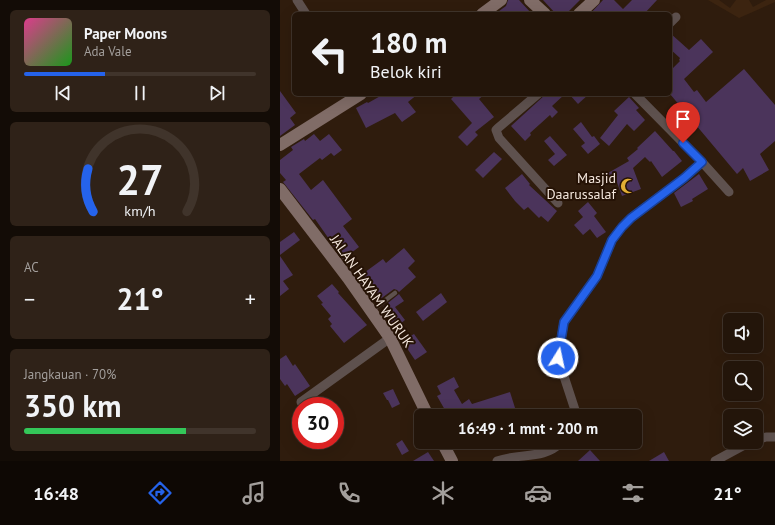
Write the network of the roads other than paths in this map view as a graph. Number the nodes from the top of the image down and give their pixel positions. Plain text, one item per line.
1 (297, 0) edge
2 (501, 0) edge
3 (530, 0) edge
4 (594, 0) edge
5 (305, 12) edge
6 (485, 12) edge
7 (543, 12) edge
8 (581, 12) edge
9 (358, 96) edge
10 (536, 96) edge
11 (637, 96) edge
12 (280, 145) edge
13 (702, 162) junction
14 (280, 189) edge
15 (729, 192) dead end
16 (558, 203) dead end
17 (395, 294) dead end
18 (371, 311) junction
19 (390, 338) junction
20 (308, 397) edge
21 (425, 409) edge
22 (575, 409) edge
23 (775, 437) edge
24 (763, 438) edge
25 (446, 449) edge
26 (555, 449) edge
27 (737, 449) edge
28 (452, 461) edge
29 (497, 461) edge
30 (715, 461) edge

1 - 5 street
2 - 6 street
3 - 7 street
4 - 8 street
9 - 12 street
10 - 16 street
11 - 13 street
13 - 15 street
13 - 22 street
14 - 18 street, JALAN HAYAM WURUK
17 - 18 lane
18 - 19 street, JALAN HAYAM WURUK
19 - 20 street
19 - 21 street, JALAN HAYAM WURUK
23 - 24 street
25 - 28 street
26 - 29 street
27 - 30 street

